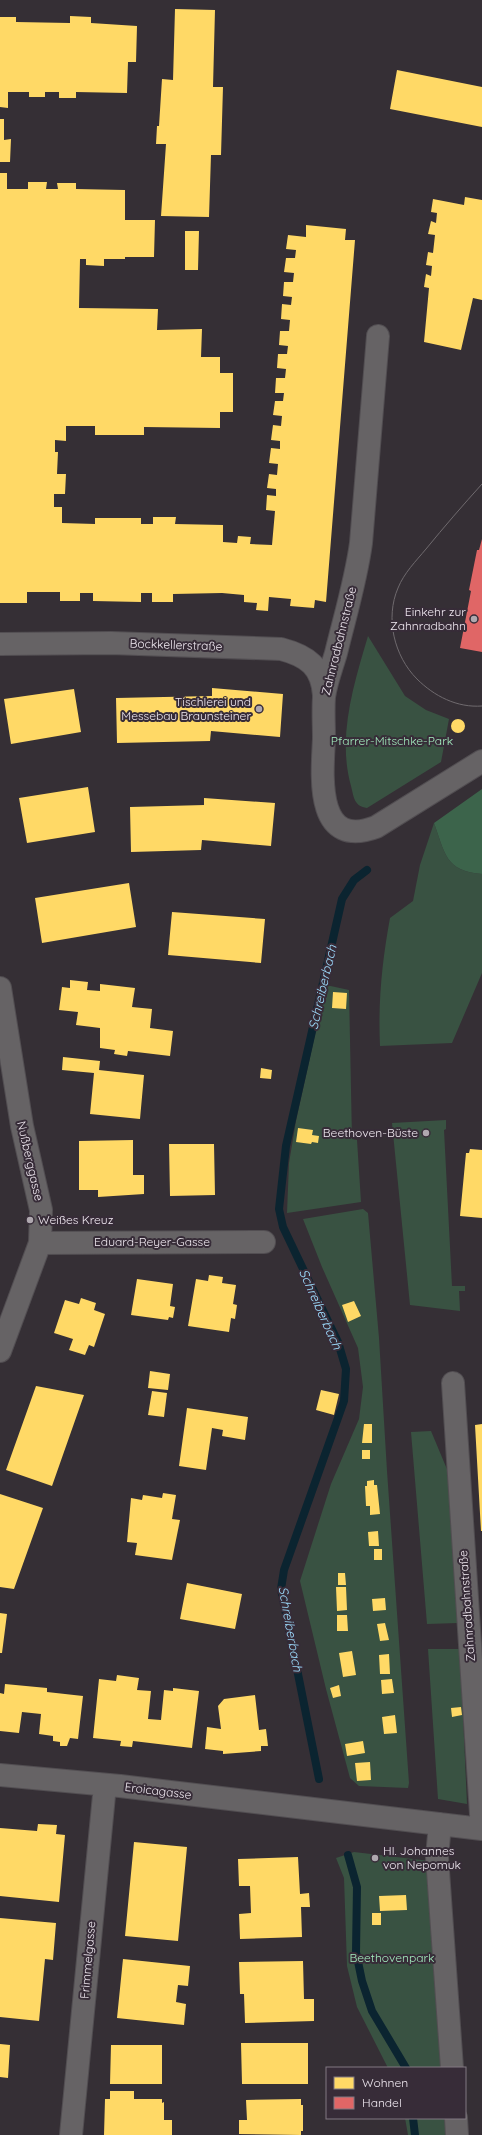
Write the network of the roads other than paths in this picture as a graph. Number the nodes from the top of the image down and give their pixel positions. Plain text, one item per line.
1 (378, 336) dead end
2 (0, 644) edge
3 (324, 696) junction
4 (482, 761) edge
5 (0, 988) edge
6 (264, 1242) dead end
7 (40, 1243) junction
8 (0, 1351) edge
9 (453, 1383) dead end
10 (0, 1774) edge
11 (105, 1785) junction
12 (440, 1824) junction
13 (482, 1829) edge
14 (452, 2067) edge
15 (456, 2119) edge
16 (71, 2135) edge
17 (457, 2135) edge

1 - 3 street, Zahnradbahnstraße
2 - 3 street, Bockkellerstraße
3 - 4 street, Zahnradbahnstraße
5 - 7 street, Nußberggasse
6 - 7 street, Eduard-Reyer-Gasse
7 - 8 street, Nußberggasse
9 - 13 street, Zahnradbahnstraße
10 - 11 street, Eroicagasse
11 - 12 street, Eroicagasse
11 - 16 street, Frimmelgasse
12 - 13 street
12 - 14 street
15 - 17 street

